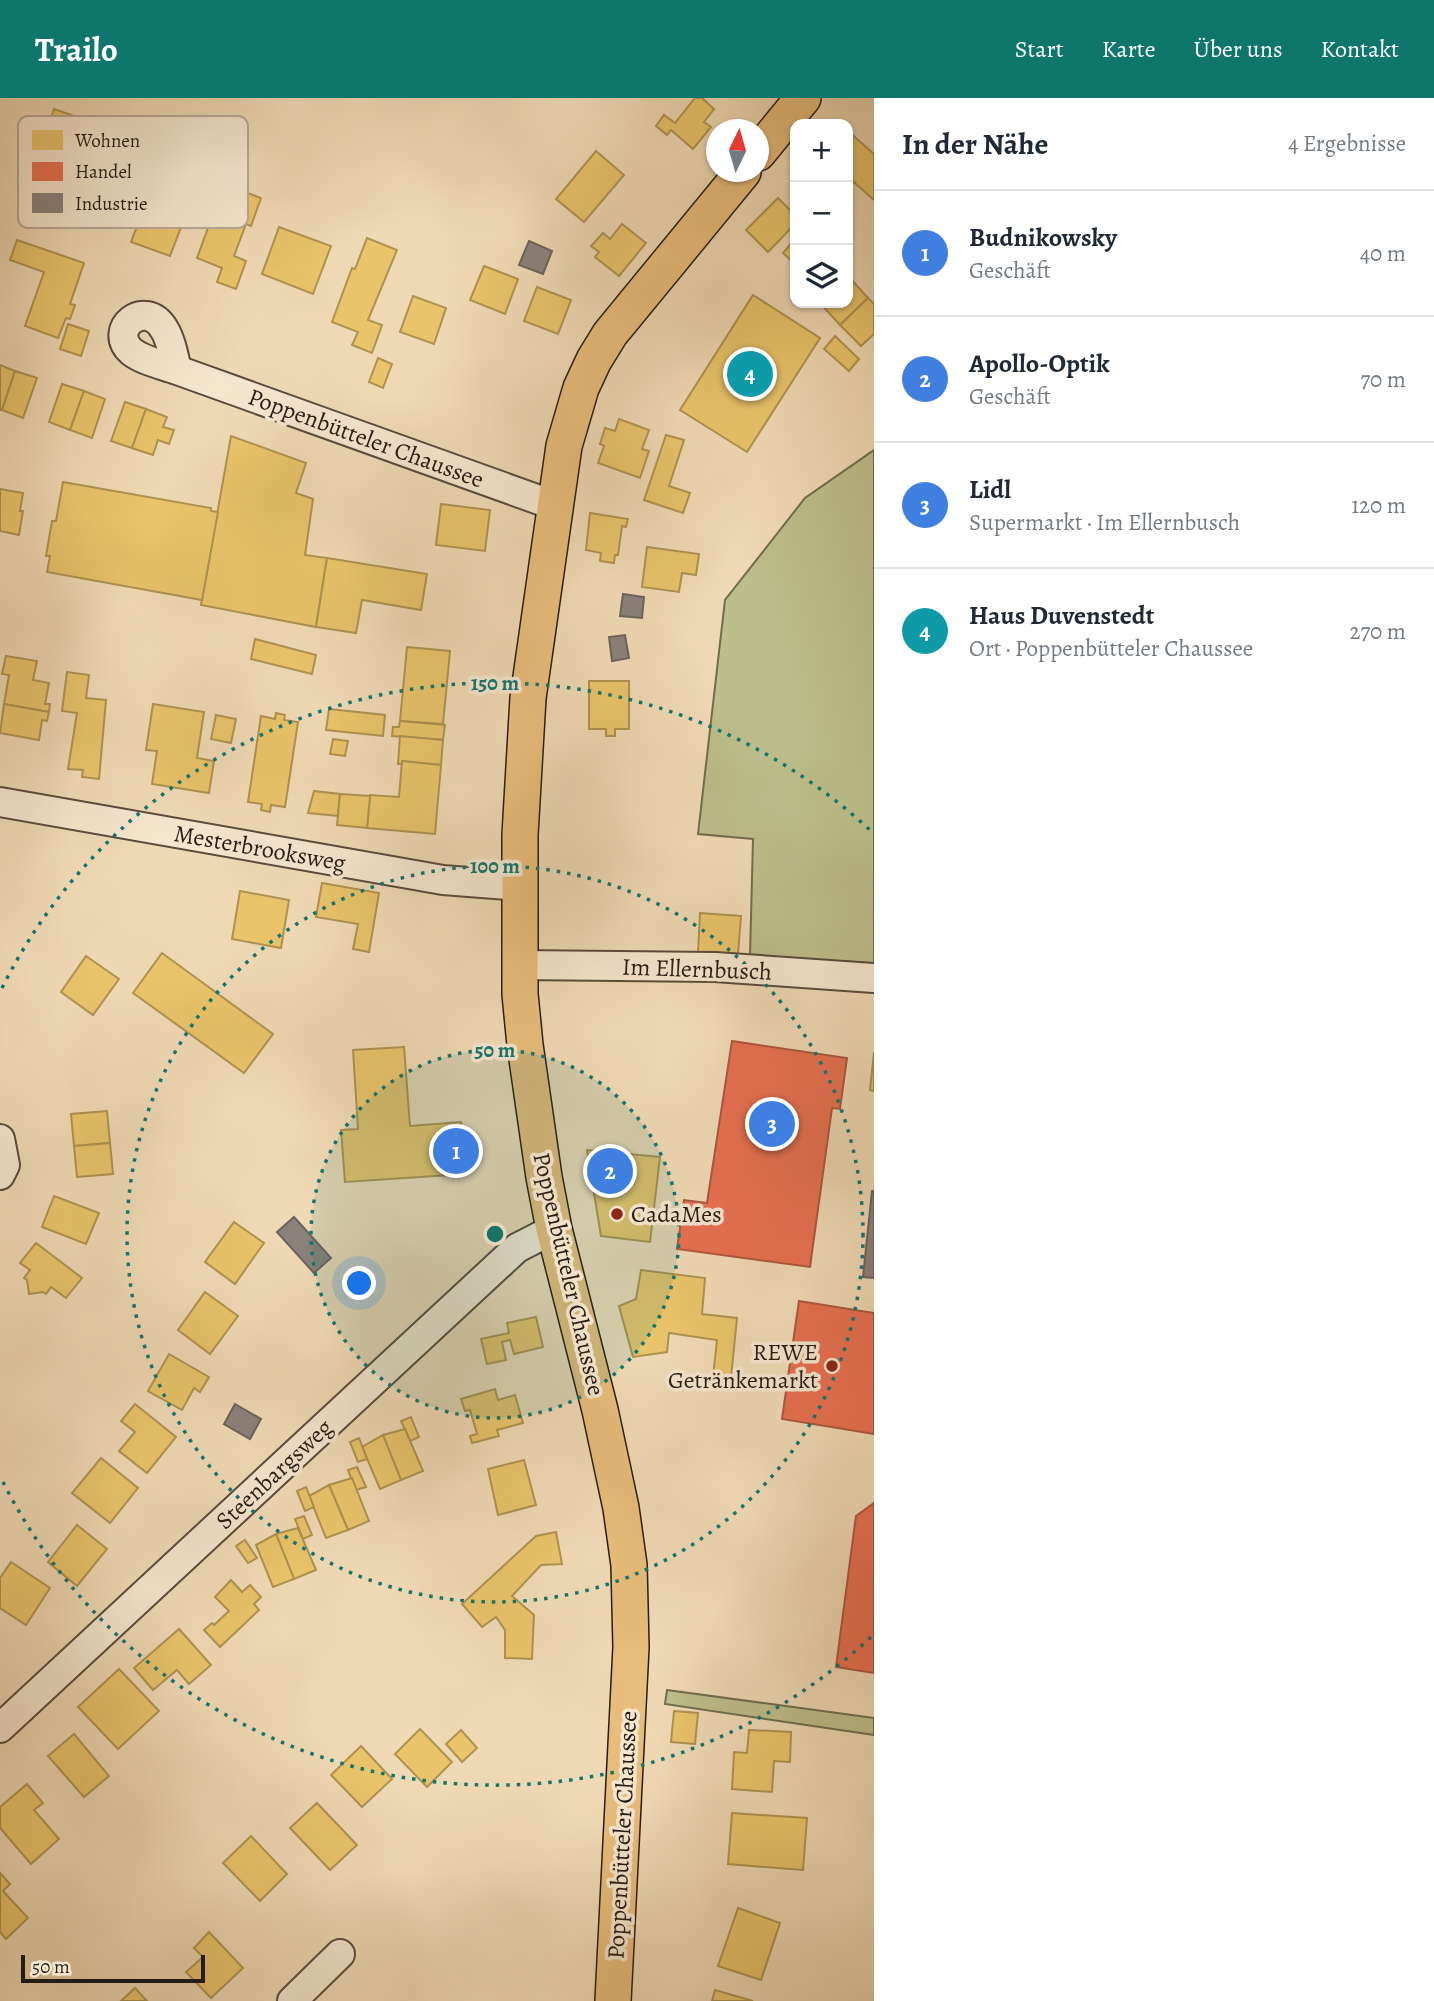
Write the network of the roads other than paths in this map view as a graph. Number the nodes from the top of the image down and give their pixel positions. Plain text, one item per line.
1 (803, 98) edge
2 (769, 140) edge
3 (735, 182) edge
4 (177, 370) dead end
5 (556, 506) junction
6 (0, 802) edge
7 (520, 886) junction
8 (520, 965) junction
9 (874, 978) edge
10 (0, 1139) edge
11 (0, 1175) edge
12 (554, 1229) junction
13 (0, 1728) edge
14 (340, 1954) dead end
15 (292, 2001) edge
16 (613, 2001) edge

1 - 2 main road
3 - 5 main road, Poppenbütteler Chaussee
4 - 5 street, Poppenbütteler Chaussee
5 - 7 main road, Poppenbütteler Chaussee
6 - 7 street, Mesterbrooksweg
7 - 8 main road, Poppenbütteler Chaussee
8 - 9 street, Im Ellernbusch
8 - 12 main road, Poppenbütteler Chaussee
10 - 11 street
12 - 13 street, Steenbargsweg
12 - 16 main road, Poppenbütteler Chaussee
14 - 15 street

